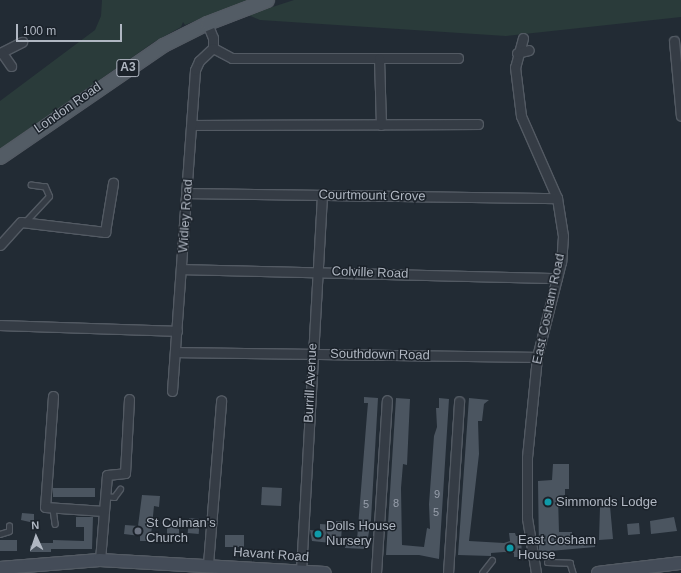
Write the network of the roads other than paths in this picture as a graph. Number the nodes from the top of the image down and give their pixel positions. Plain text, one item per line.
1 (267, 0) edge
2 (207, 23) junction
3 (523, 38) dead end
4 (674, 41) dead end
5 (22, 42) dead end
6 (213, 48) junction
7 (529, 50) dead end
8 (1, 53) edge
9 (517, 53) junction
10 (379, 58) junction
11 (458, 58) dead end
12 (12, 66) dead end
13 (681, 116) edge
14 (478, 124) dead end
15 (192, 125) junction
16 (381, 125) junction
17 (0, 157) edge
18 (113, 183) dead end
19 (31, 185) dead end
20 (187, 193) junction
21 (322, 195) junction
22 (557, 198) junction
23 (25, 222) junction
24 (0, 245) edge
25 (182, 269) junction
26 (317, 272) junction
27 (558, 278) junction
28 (0, 325) edge
29 (177, 330) junction
30 (175, 352) junction
31 (312, 353) junction
32 (537, 357) junction
33 (172, 391) dead end
34 (53, 396) dead end
35 (129, 399) dead end
36 (387, 400) dead end
37 (220, 401) dead end
38 (459, 401) dead end
39 (120, 489) dead end
40 (105, 496) junction
41 (53, 509) junction
42 (104, 511) junction
43 (55, 524) dead end
44 (9, 526) dead end
45 (0, 534) edge
46 (100, 560) junction
47 (492, 560) dead end
48 (547, 562) dead end
49 (681, 563) edge
50 (208, 564) junction
51 (0, 568) edge
52 (47, 570) edge
53 (16, 571) edge
54 (303, 572) edge
55 (325, 573) edge
56 (376, 573) edge
57 (448, 573) edge
58 (482, 573) edge
59 (536, 573) edge
60 (572, 573) edge
61 (598, 573) edge

1 - 2 main road, London Road / A3
2 - 6 street
2 - 17 main road, London Road / A3
3 - 9 street, East Cosham Road
4 - 13 street
5 - 8 street
6 - 10 street
6 - 15 street, Widley Road
7 - 9 street
8 - 12 street
9 - 22 street, East Cosham Road
10 - 11 street
10 - 16 street
14 - 16 street
15 - 16 street
15 - 20 street, Widley Road
18 - 23 street
19 - 23 lane
20 - 21 street, Courtmount Grove
20 - 25 street, Widley Road
21 - 22 street, Courtmount Grove
21 - 26 street, Burrill Avenue
22 - 27 street, East Cosham Road
23 - 24 street
25 - 26 street, Colville Road
25 - 29 street, Widley Road
26 - 27 street, Colville Road
26 - 31 street, Burrill Avenue
27 - 32 street, East Cosham Road
28 - 29 street
29 - 30 street, Widley Road
30 - 31 street, Southdown Road
30 - 33 street, Widley Road
31 - 32 street, Southdown Road
31 - 54 street, Burrill Avenue
32 - 59 street, East Cosham Road
34 - 41 street
35 - 40 street
36 - 56 street
37 - 50 street
38 - 57 street
39 - 40 lane
40 - 42 street
41 - 42 street
41 - 43 lane
42 - 46 street
44 - 45 lane
46 - 50 street, Havant Road
46 - 52 street, Havant Road
47 - 58 lane
48 - 60 lane
49 - 61 street
50 - 54 street, Havant Road
51 - 53 street, Havant Road
52 - 53 street, Havant Road
54 - 55 street, Havant Road

